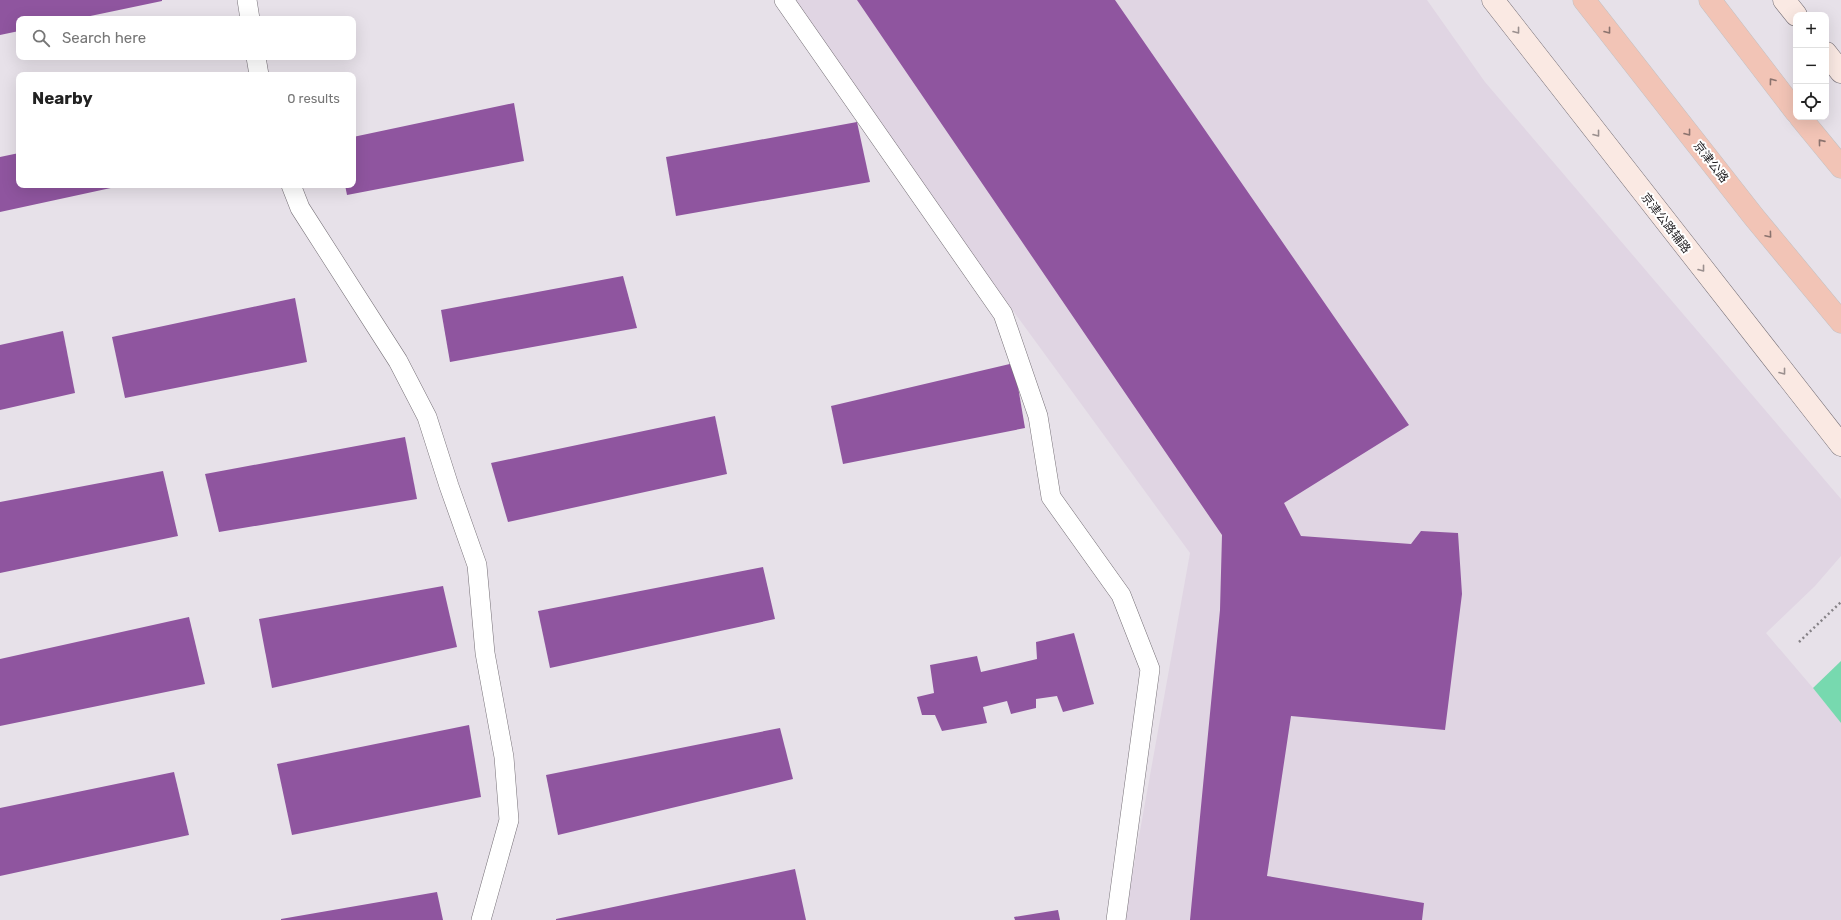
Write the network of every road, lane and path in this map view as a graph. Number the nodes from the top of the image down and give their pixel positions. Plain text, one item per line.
1 (247, 0) edge
2 (784, 0) edge
3 (1493, 0) edge
4 (1584, 0) edge
5 (1710, 0) edge
6 (1784, 0) edge
7 (1793, 12) edge
8 (250, 16) edge
9 (1829, 57) edge
10 (256, 60) edge
11 (258, 72) edge
12 (1841, 72) edge
13 (1793, 108) edge
14 (1802, 120) edge
15 (1841, 167) edge
16 (292, 188) edge
17 (1841, 322) edge
18 (1841, 445) edge
19 (1841, 602) edge
20 (1799, 642) dead end
21 (481, 920) edge
22 (1116, 920) edge

1 - 8 lane
2 - 22 lane
3 -> 18 main road, 京津公路辅路
4 -> 17 highway, 京津公路
13 -> 5 highway
6 - 7 main road
9 - 12 main road
10 - 11 lane
15 -> 14 highway
16 - 21 lane
19 - 20 path

